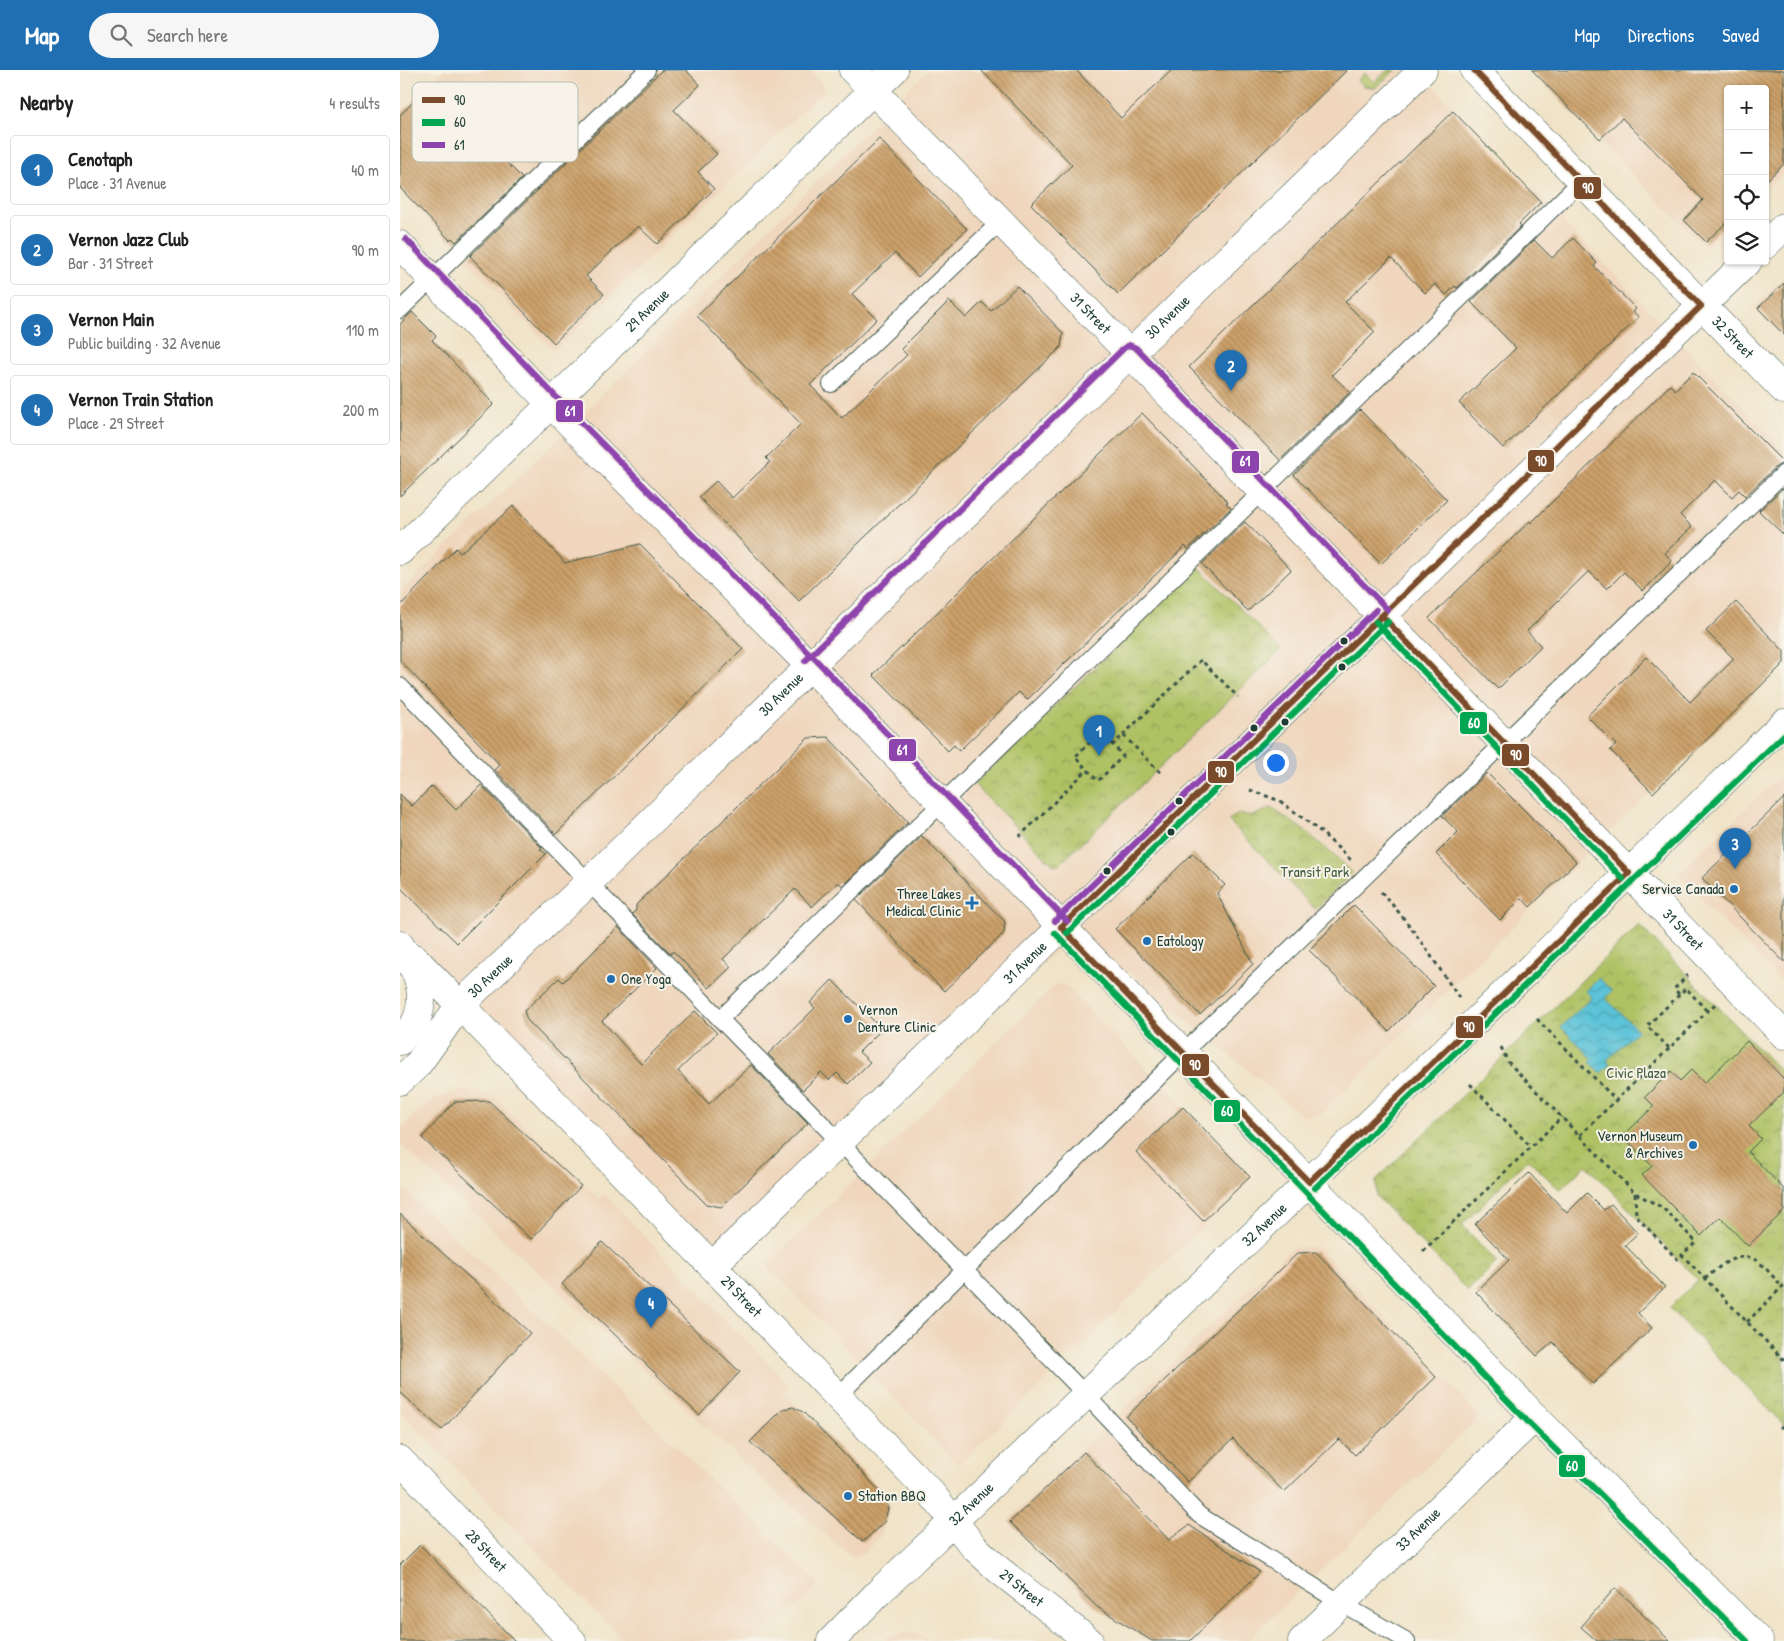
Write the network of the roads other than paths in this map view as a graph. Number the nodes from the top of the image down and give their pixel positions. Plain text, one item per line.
1 (646, 70) edge
2 (853, 70) edge
3 (894, 70) edge
4 (1423, 70) edge
5 (1474, 70) edge
6 (873, 90) junction
7 (578, 136) edge
8 (552, 162) edge
9 (1581, 181) junction
10 (1001, 221) junction
11 (1784, 227) edge
12 (1769, 241) edge
13 (400, 245) edge
14 (1744, 265) edge
15 (432, 279) junction
16 (1701, 306) junction
17 (400, 310) edge
18 (1130, 354) junction
19 (831, 384) dead end
20 (1784, 390) edge
21 (551, 404) junction
22 (1784, 472) edge
23 (1261, 492) junction
24 (400, 551) edge
25 (1382, 616) junction
26 (811, 667) junction
27 (400, 686) edge
28 (1784, 723) edge
29 (1502, 743) junction
30 (941, 802) junction
31 (1629, 873) junction
32 (588, 883) junction
33 (1061, 927) junction
34 (400, 945) edge
35 (460, 1005) junction
36 (720, 1019) junction
37 (1784, 1035) edge
38 (400, 1041) edge
39 (1183, 1053) junction
40 (400, 1081) edge
41 (839, 1143) junction
42 (1309, 1182) junction
43 (712, 1266) junction
44 (964, 1271) junction
45 (1086, 1395) junction
46 (838, 1396) junction
47 (1535, 1417) junction
48 (400, 1460) edge
49 (953, 1521) junction
50 (1341, 1603) junction
51 (572, 1641) edge
52 (831, 1641) edge
53 (1089, 1641) edge
54 (1302, 1641) edge
55 (1407, 1641) edge
56 (1759, 1641) edge

1 - 7 lane
2 - 6 main road, 31 Street
3 - 6 main road, 29 Avenue
4 - 18 main road, 30 Avenue
5 - 9 main road, 32 Street
6 - 10 main road, 31 Street
6 - 21 main road, 29 Avenue
8 - 15 lane
9 - 16 main road, 32 Street
9 - 23 lane
10 - 18 main road, 31 Street
10 - 19 lane
11 - 12 main road
13 - 15 main road
14 - 16 main road, 31 Avenue
15 - 17 lane
15 - 21 main road
16 - 20 main road, 32 Street
16 - 25 main road, 31 Avenue
18 - 23 main road, 31 Street
18 - 26 main road, 30 Avenue
21 - 24 main road, 29 Avenue
21 - 26 main road
22 - 29 lane
23 - 25 main road, 31 Street
23 - 30 lane
25 - 29 main road, 31 Street
25 - 33 main road, 31 Avenue
26 - 30 main road
26 - 32 main road, 30 Avenue
27 - 32 lane
28 - 31 main road, 32 Avenue
29 - 31 main road, 31 Street
29 - 39 lane
30 - 33 main road
30 - 36 lane
31 - 37 main road, 31 Street
31 - 42 main road, 32 Avenue
32 - 35 main road, 30 Avenue
32 - 36 lane
33 - 39 main road
33 - 41 main road, 31 Avenue
34 - 35 main road, 29 Street
34 - 38 main road
35 - 38 main road, 30 Avenue
35 - 40 main road, 30 Avenue
35 - 43 main road, 29 Street
36 - 41 lane
39 - 42 main road
39 - 44 lane
41 - 43 main road, 31 Avenue
41 - 44 lane
42 - 45 main road, 32 Avenue
42 - 47 main road
43 - 46 main road, 29 Street
44 - 45 lane
44 - 46 lane
45 - 49 main road, 32 Avenue
45 - 50 lane
46 - 49 main road, 29 Street
47 - 50 main road, 33 Avenue
47 - 56 main road
48 - 51 main road, 28 Street
49 - 52 main road, 32 Avenue
49 - 53 main road, 29 Street
50 - 54 main road, 33 Avenue
50 - 55 lane

